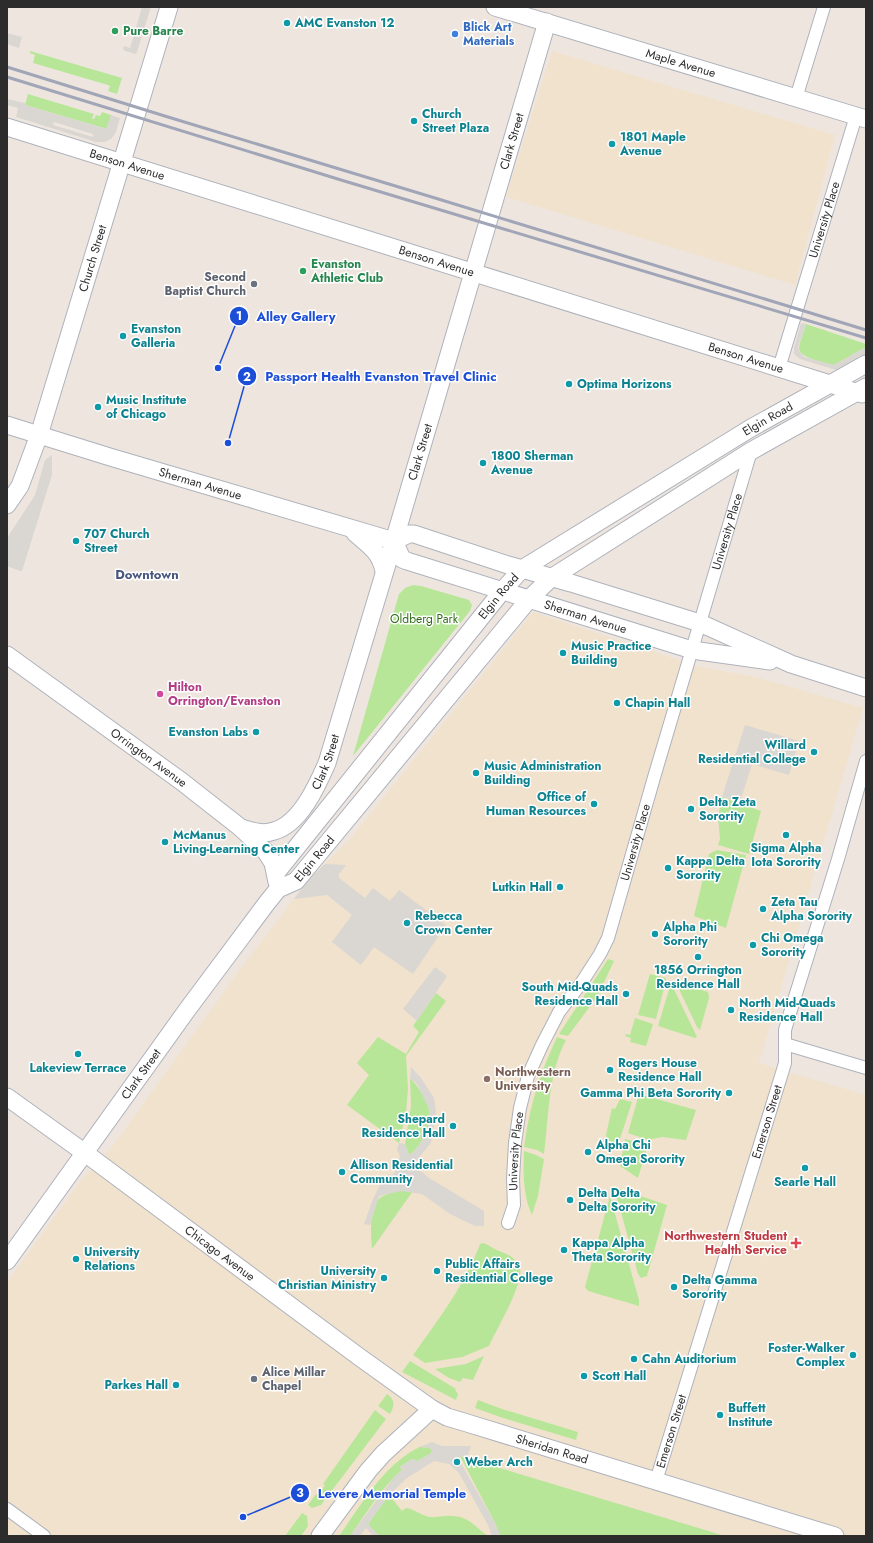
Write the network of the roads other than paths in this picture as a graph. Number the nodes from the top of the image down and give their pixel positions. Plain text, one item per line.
1 (169, 7) edge
2 (495, 7) edge
3 (824, 7) edge
4 (547, 22) junction
5 (796, 98) junction
6 (861, 118) edge
7 (7, 128) edge
8 (122, 164) junction
9 (473, 273) junction
10 (866, 364) edge
11 (779, 368) junction
12 (830, 384) junction
13 (863, 392) edge
14 (7, 425) edge
15 (39, 435) junction
16 (751, 451) junction
17 (7, 505) edge
18 (351, 530) junction
19 (394, 541) junction
20 (522, 569) junction
21 (384, 572) junction
22 (551, 578) junction
23 (503, 590) junction
24 (530, 598) junction
25 (700, 623) junction
26 (692, 650) junction
27 (7, 655) edge
28 (791, 664) junction
29 (866, 688) edge
30 (866, 761) edge
31 (241, 828) junction
32 (277, 881) junction
33 (785, 1044) junction
34 (866, 1068) edge
35 (7, 1097) edge
36 (85, 1153) junction
37 (508, 1223) dead end
38 (7, 1261) edge
39 (432, 1410) junction
40 (656, 1481) junction
41 (7, 1509) edge
42 (44, 1536) edge
43 (320, 1536) edge
44 (835, 1536) edge

1 - 8 street, Church Street
2 - 4 street, Maple Avenue
3 - 5 street
4 - 5 street, Maple Avenue
4 - 9 street, Clark Street
5 - 6 street, Maple Avenue
6 - 11 street, University Place
7 - 8 street, Benson Avenue
8 - 9 street, Benson Avenue
8 - 15 street, Church Street
9 - 11 street, Benson Avenue
9 - 19 street, Clark Street
10 - 12 street, Elgin Road
11 - 12 street, Benson Avenue
12 - 13 street, Benson Avenue
12 - 20 street, Elgin Road
13 - 16 street, Elgin Road
14 - 15 street, Sherman Avenue
15 - 17 street, Church Street
15 - 18 street, Sherman Avenue
16 - 22 street, Elgin Road
16 - 25 street, University Place
18 - 19 street, Sherman Avenue
18 - 21 street
19 - 20 street, Sherman Avenue
19 - 21 street, Clark Street
19 - 23 street, Sherman Avenue
20 - 22 street, Sherman Avenue
20 - 23 street, Elgin Road
21 - 31 street, Clark Street
22 - 24 street, Elgin Road
22 - 25 street, Sherman Avenue
23 - 24 street, Sherman Avenue
23 - 32 street, Elgin Road
24 - 26 street, Sherman Avenue
24 - 32 street, Elgin Road
25 - 26 street, University Place
25 - 28 street, Sherman Avenue
26 - 28 street, Sherman Avenue
26 - 37 street, University Place
27 - 31 street, Orrington Avenue
28 - 29 street, Sherman Avenue
30 - 33 street, Emerson Street
31 - 32 street, Orrington Avenue
32 - 36 street, Clark Street
33 - 34 street
33 - 40 street, Emerson Street
35 - 36 street, Chicago Avenue
36 - 38 street, Clark Street
36 - 39 street, Chicago Avenue
39 - 40 street, Sheridan Road
39 - 43 street
40 - 44 street, Sheridan Road
41 - 42 street

